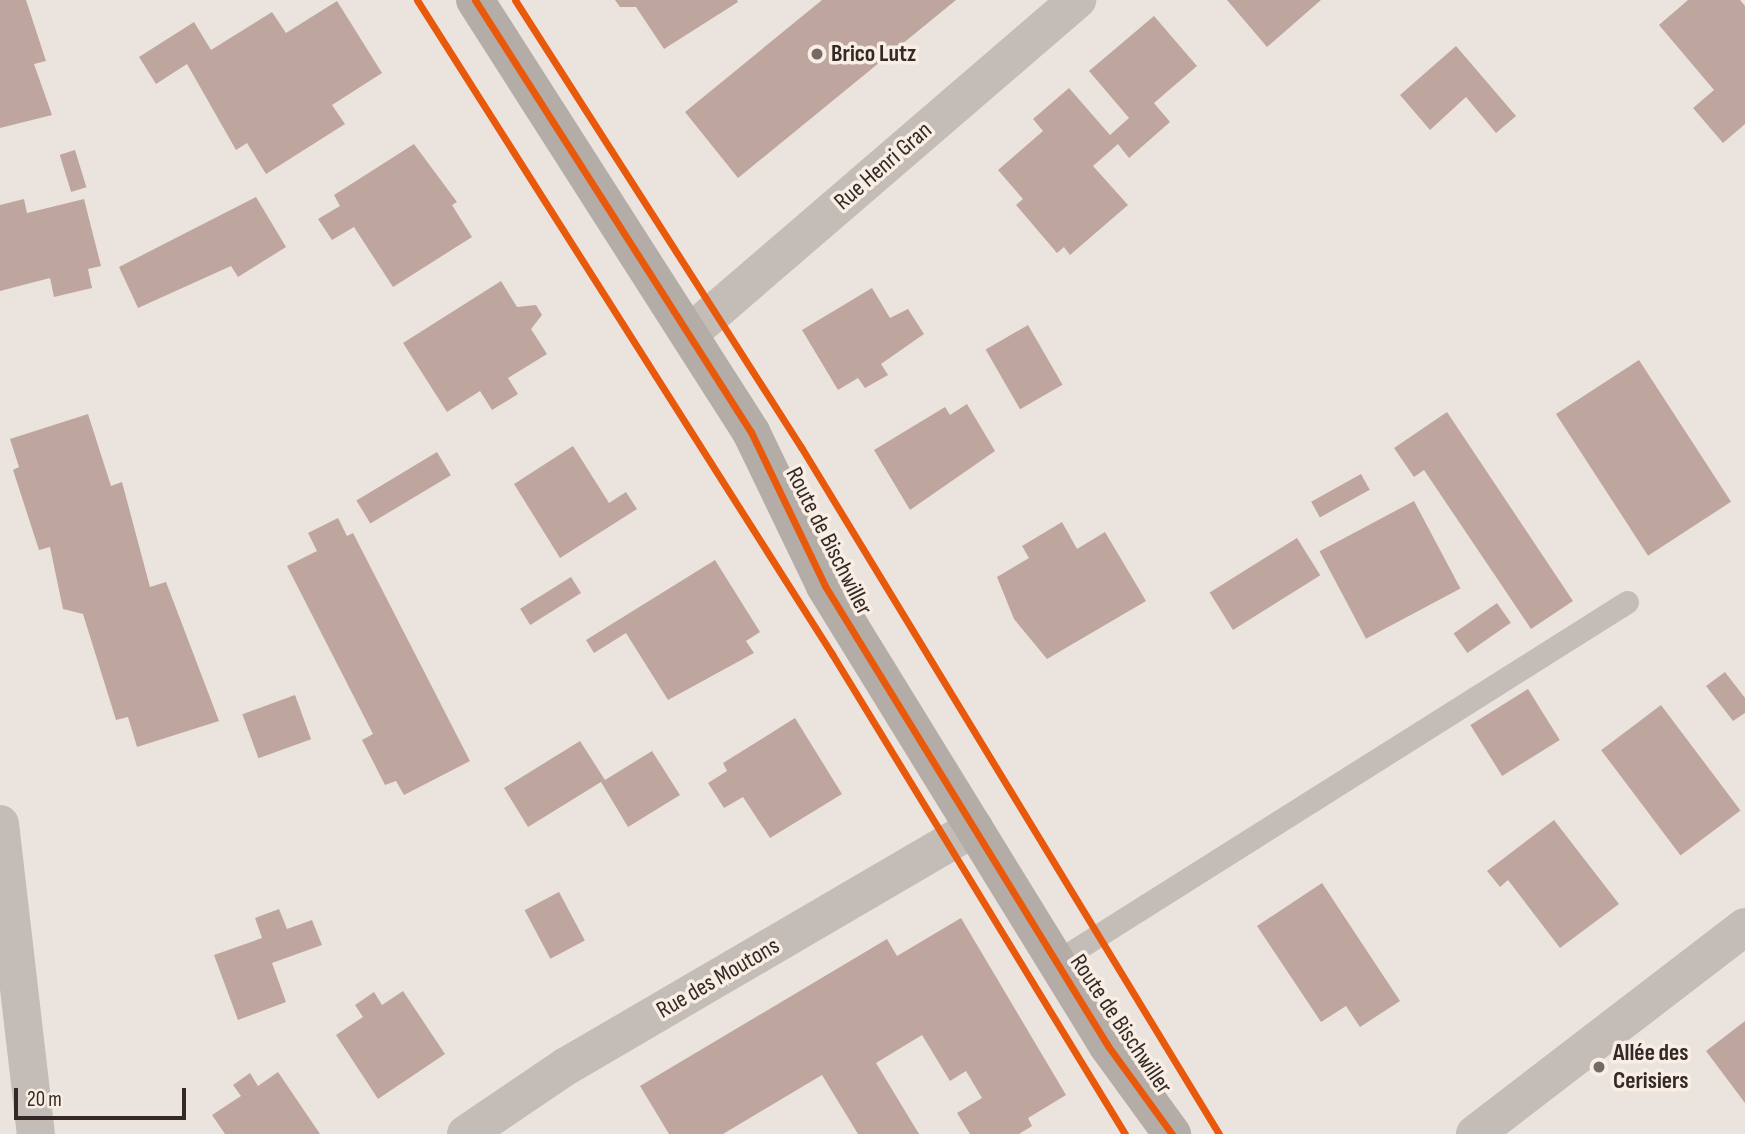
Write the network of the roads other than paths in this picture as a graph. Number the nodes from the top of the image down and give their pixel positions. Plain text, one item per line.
1 (475, 0) edge
2 (1077, 0) edge
3 (690, 333) junction
4 (1627, 602) dead end
5 (0, 824) edge
6 (974, 828) junction
7 (1745, 927) edge
8 (1056, 962) junction
9 (36, 1134) edge
10 (466, 1134) edge
11 (1172, 1134) edge
12 (1475, 1134) edge

1 - 3 street, Route de Bischwiller
2 - 3 street, Rue Henri Gran
3 - 6 street, Route de Bischwiller
4 - 8 lane
5 - 9 street
6 - 8 street, Route de Bischwiller
6 - 10 street, Rue des Moutons
7 - 12 street
8 - 11 street, Route de Bischwiller

